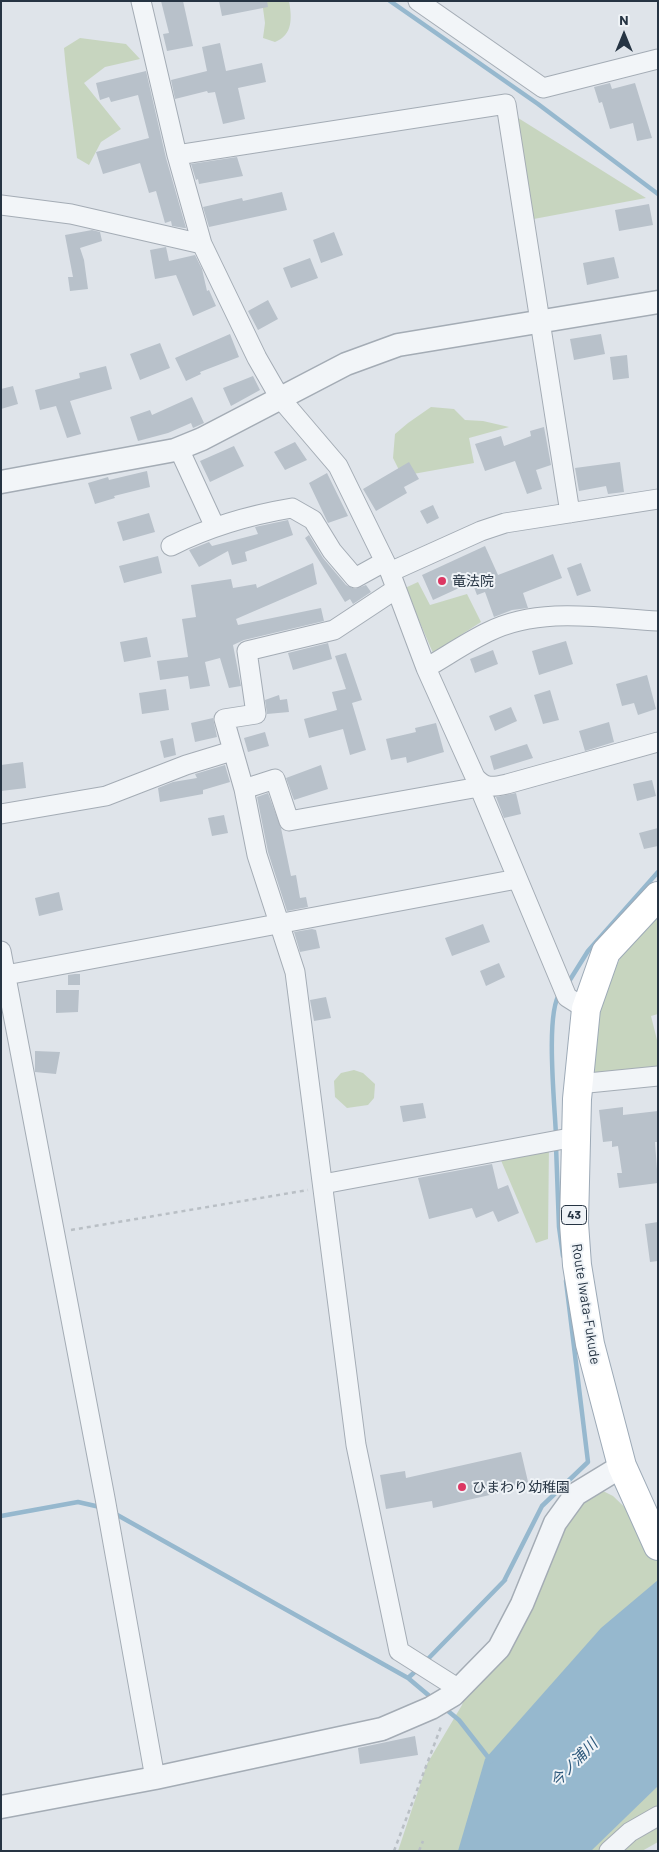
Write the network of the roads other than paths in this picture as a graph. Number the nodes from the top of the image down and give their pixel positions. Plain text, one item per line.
1 (140, 1) edge
2 (418, 1) edge
3 (658, 59) edge
4 (177, 156) junction
5 (1, 205) edge
6 (202, 244) junction
7 (658, 302) edge
8 (540, 321) junction
9 (280, 398) junction
10 (179, 448) junction
11 (1, 482) edge
12 (658, 499) edge
13 (570, 513) junction
14 (215, 527) junction
15 (171, 546) dead end
16 (390, 574) junction
17 (658, 621) edge
18 (426, 668) junction
19 (658, 742) edge
20 (232, 751) junction
21 (477, 782) junction
22 (244, 789) junction
23 (1, 814) edge
24 (517, 879) junction
25 (658, 896) edge
26 (279, 925) junction
27 (1, 951) edge
28 (4, 976) edge
29 (586, 1009) junction
30 (658, 1076) edge
31 (578, 1084) junction
32 (576, 1137) junction
33 (323, 1186) junction
34 (622, 1466) junction
35 (658, 1546) edge
36 (456, 1692) junction
37 (155, 1778) junction
38 (1, 1807) edge
39 (658, 1816) edge
40 (608, 1851) edge

1 - 4 street
2 - 3 street
4 - 6 street
4 - 8 street
5 - 6 street
6 - 9 street
7 - 8 street
8 - 9 street
8 - 13 street
9 - 10 street
9 - 16 street
10 - 11 street
10 - 14 street
12 - 13 street
13 - 16 street
14 - 15 street
14 - 16 street
16 - 18 street
16 - 20 street
17 - 18 street
18 - 21 street
19 - 21 street
20 - 22 street
20 - 23 street
21 - 22 street
21 - 24 street
22 - 26 street
24 - 26 street
24 - 29 street
25 - 29 main road, Route Iwata-Fukude / 43
26 - 28 street
26 - 33 street
27 - 28 street
28 - 37 street
29 - 31 main road, Route Iwata-Fukude / 43
30 - 31 street
31 - 32 main road, Route Iwata-Fukude / 43
32 - 33 street
32 - 34 main road, Route Iwata-Fukude / 43
33 - 36 street
34 - 35 main road, Route Iwata-Fukude / 43
34 - 36 street
36 - 37 street
37 - 38 street
39 - 40 street

